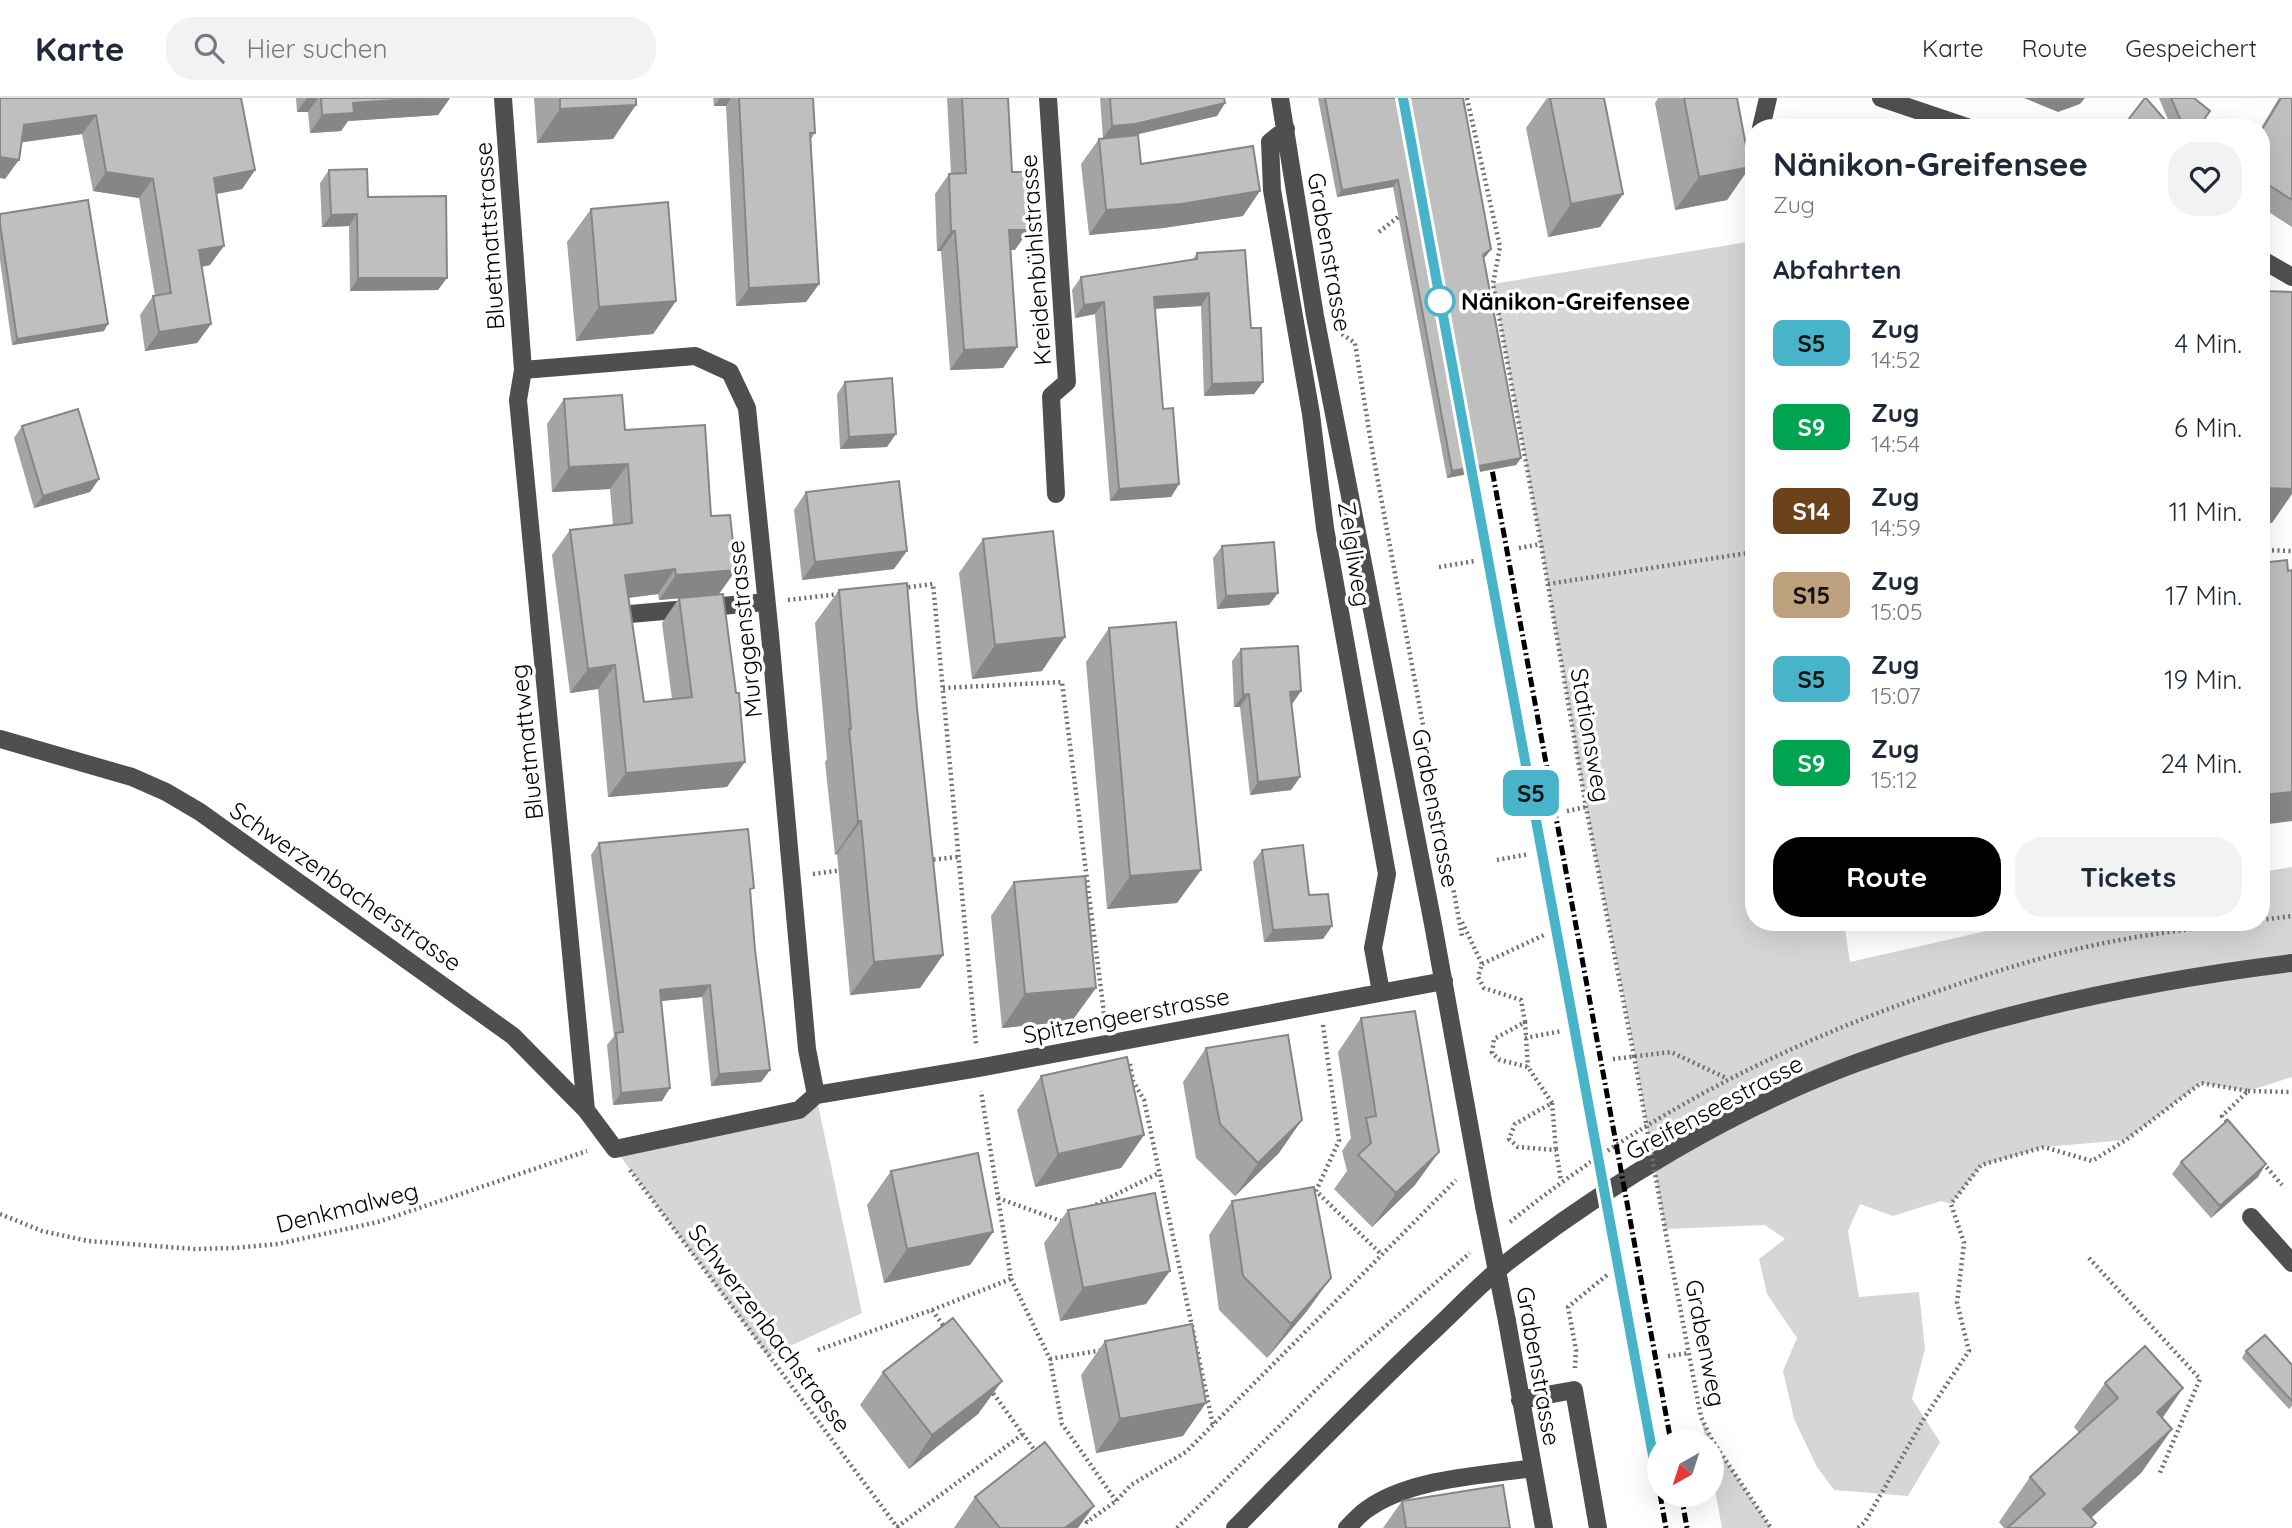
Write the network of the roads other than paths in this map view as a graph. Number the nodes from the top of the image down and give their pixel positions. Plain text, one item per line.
1 (503, 98) edge
2 (1048, 98) edge
3 (1280, 98) edge
4 (1768, 98) edge
5 (1881, 98) edge
6 (1763, 119) edge
7 (1943, 119) edge
8 (1286, 129) junction
9 (2270, 264) edge
10 (2292, 277) edge
11 (523, 370) junction
12 (1056, 494) dead end
13 (766, 602) junction
14 (630, 614) edge
15 (0, 740) edge
16 (2292, 963) edge
17 (1444, 981) junction
18 (1381, 992) junction
19 (816, 1095) junction
20 (586, 1110) junction
21 (2251, 1217) dead end
22 (2292, 1263) edge
23 (1520, 1400) junction
24 (1533, 1468) junction
25 (1235, 1528) edge
26 (1346, 1528) edge
27 (1544, 1528) edge
28 (1598, 1528) edge

1 - 11 street, Bluetmattstrasse
2 - 12 street, Kreidenbühlstrasse
3 - 8 street, Grabenstrasse
4 - 6 street
5 - 7 street
8 - 17 street, Grabenstrasse
8 - 18 street, Zelgliweg
9 - 10 street
11 - 13 street, Murggenstrasse
11 - 20 street, Bluetmattweg
13 - 14 street
13 - 19 street, Murggenstrasse
15 - 20 street, Schwerzenbacherstrasse
16 - 25 street, Greifenseestrasse
17 - 18 street, Spitzengeerstrasse
17 - 23 street, Grabenstrasse, bridge
18 - 19 street, Spitzengeerstrasse
19 - 20 street, Schwerzenbacherstrasse
21 - 22 street
23 - 24 street, Grabenstrasse
23 - 28 street
24 - 26 street
24 - 27 street, Grabenstrasse

